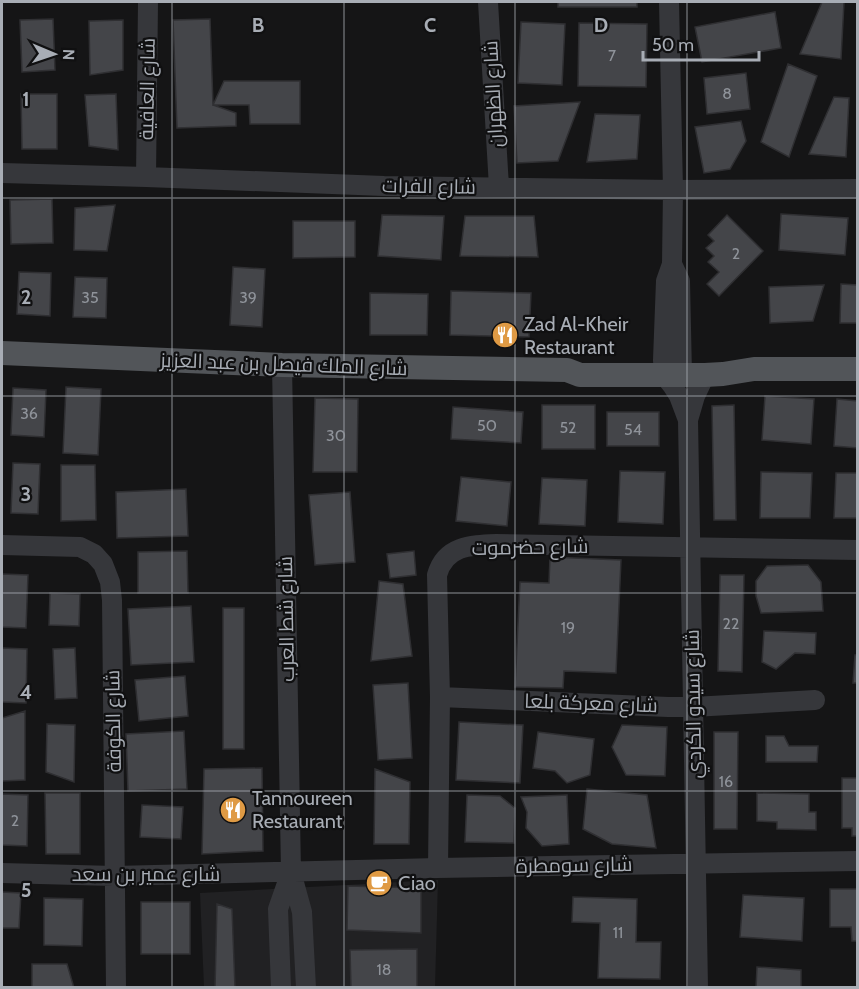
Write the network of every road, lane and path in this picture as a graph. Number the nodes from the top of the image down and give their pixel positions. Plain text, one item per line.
1 (148, 2) edge
2 (488, 2) edge
3 (669, 2) edge
4 (2, 173) edge
5 (146, 177) junction
6 (499, 187) junction
7 (858, 189) edge
8 (673, 190) junction
9 (2, 352) edge
10 (282, 365) junction
11 (679, 369) junction
12 (858, 369) edge
13 (688, 420) junction
14 (2, 545) edge
15 (690, 547) junction
16 (858, 550) edge
17 (440, 697) junction
18 (814, 700) dead end
19 (693, 707) junction
20 (858, 861) edge
21 (695, 863) junction
22 (438, 868) junction
23 (291, 872) junction
24 (2, 873) edge
25 (114, 876) junction
26 (116, 987) edge
27 (281, 987) edge
28 (306, 987) edge
29 (698, 987) edge

1 - 5 street, شارع العافية
2 - 6 street, شارع الظهران
3 - 8 street
4 - 5 street, شارع الفرات
5 - 6 street, شارع الفرات
6 - 8 street, شارع الفرات
7 - 8 street, شارع الفرات
8 - 11 street
9 - 10 main road, شارع الملك فيصل بن عبد العزيز
10 - 11 main road, شارع الملك فيصل بن عبد العزيز
10 - 23 street, شارع شط العرب
11 - 12 main road, شارع الملك فيصل بن عبد العزيز
11 - 13 street, شارع سيدو الكردي
11 - 13 street, شارع سيدو الكردي
13 - 15 street, شارع سيدو الكردي
14 - 25 street, شارع الكوفة
15 - 16 street, شارع حضرموت
15 - 17 street, شارع حضرموت
15 - 19 street, شارع سيدو الكردي
17 - 19 street, شارع معركة بلعا
17 - 22 street, شارع حضرموت
18 - 19 street, شارع معركة بلعا
19 - 21 street, شارع سيدو الكردي
20 - 21 street, شارع سومطرة
21 - 22 street, شارع سومطرة
21 - 29 street, شارع سيدو الكردي
22 - 23 street, شارع سومطرة
23 - 25 street, شارع عمير بن سعد
23 - 27 street, شارع شط العرب
23 - 28 street, شارع شط العرب
24 - 25 street, شارع عمير بن سعد
25 - 26 street, شارع الكوفة

